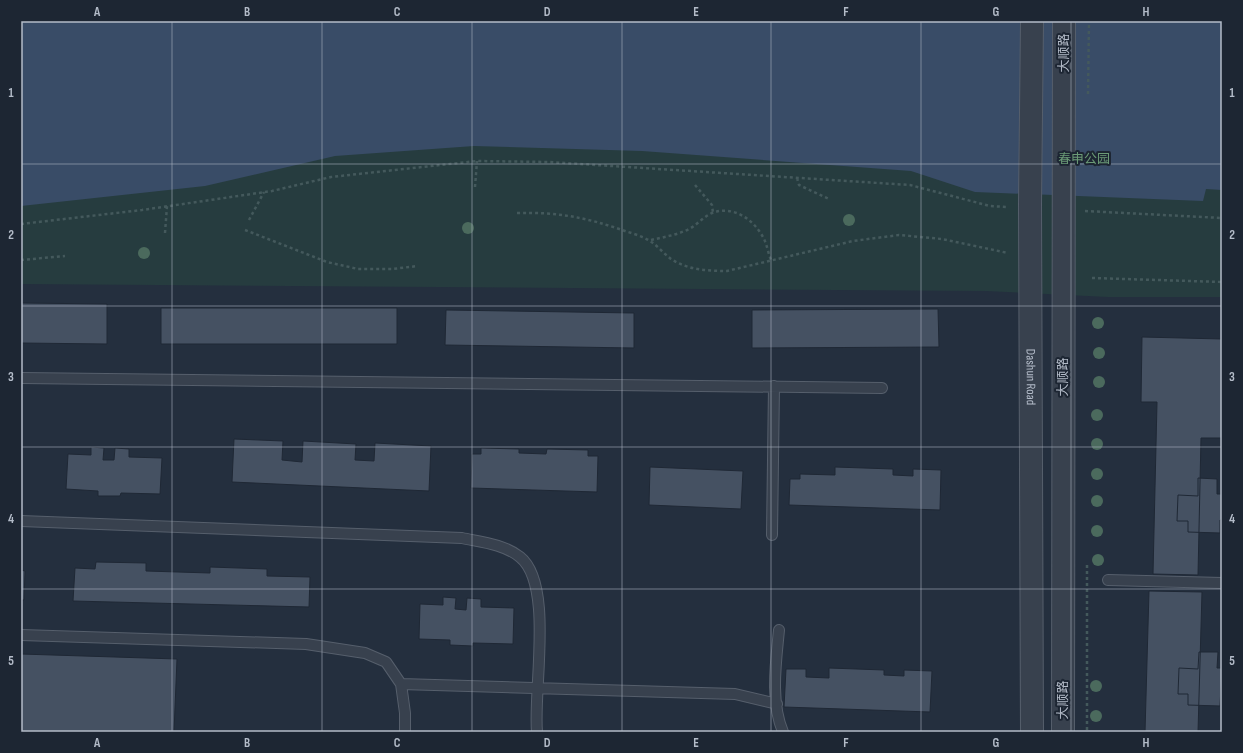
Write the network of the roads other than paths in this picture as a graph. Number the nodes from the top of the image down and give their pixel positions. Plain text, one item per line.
1 (1032, 21) edge
2 (1064, 21) edge
3 (21, 378) edge
4 (774, 386) junction
5 (882, 388) dead end
6 (21, 521) edge
7 (772, 536) dead end
8 (1108, 580) dead end
9 (1222, 583) edge
10 (779, 630) dead end
11 (21, 635) edge
12 (401, 684) junction
13 (538, 688) junction
14 (777, 704) junction
15 (405, 732) edge
16 (537, 732) edge
17 (782, 732) edge
18 (1032, 732) edge
19 (1063, 732) edge

1 - 18 street, Dashun Road
2 - 19 street, 大顺路
3 - 4 lane
4 - 5 lane
4 - 7 lane
6 - 13 lane
8 - 9 lane
10 - 14 lane
11 - 12 lane
12 - 13 lane
12 - 15 lane
13 - 14 lane
13 - 16 lane
14 - 17 lane

